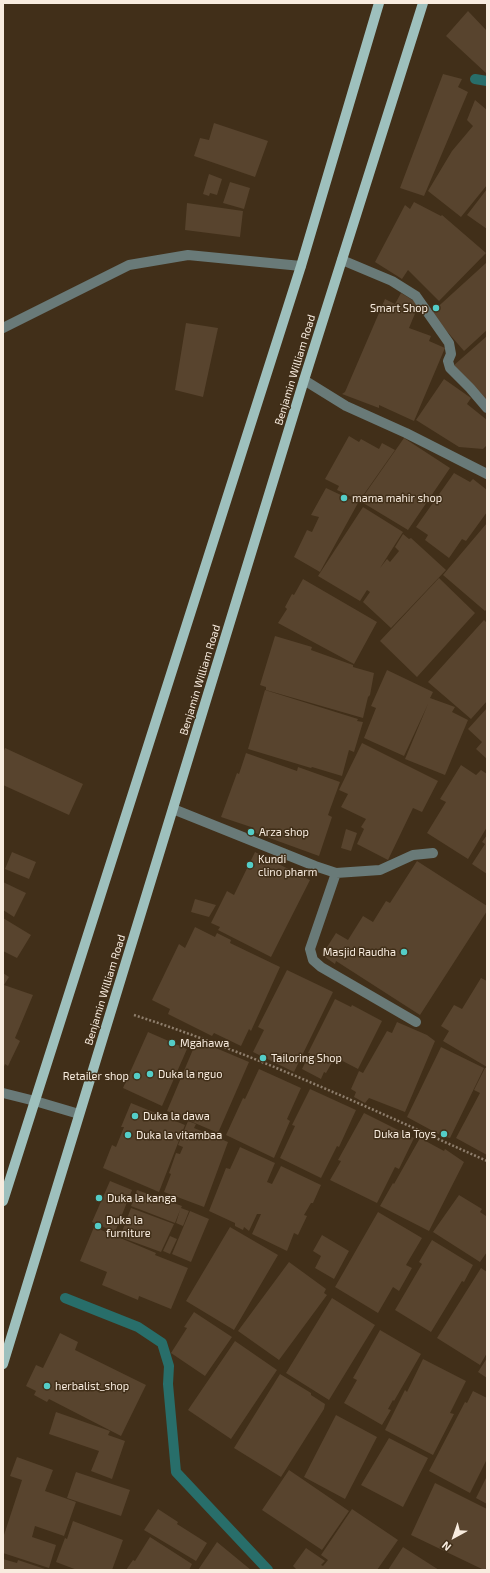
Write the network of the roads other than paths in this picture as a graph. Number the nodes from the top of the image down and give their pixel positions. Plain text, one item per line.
1 (379, 3) edge
2 (423, 3) edge
3 (342, 260) junction
4 (301, 266) junction
5 (3, 328) edge
6 (304, 380) junction
7 (487, 408) edge
8 (487, 474) edge
9 (173, 809) junction
10 (433, 853) dead end
11 (336, 873) junction
12 (416, 1022) dead end
13 (3, 1093) edge
14 (35, 1101) junction
15 (80, 1114) junction
16 (3, 1201) edge
17 (3, 1364) edge

1 - 4 main road
2 - 3 main road, Benjamin William Road
3 - 6 main road, Benjamin William Road
3 - 7 street
4 - 5 street
4 - 14 main road
6 - 8 street
6 - 9 main road, Benjamin William Road
9 - 11 street
9 - 15 main road, Benjamin William Road
10 - 11 street
11 - 12 street
13 - 14 street
14 - 15 street
14 - 16 main road
15 - 17 main road, Benjamin William Road

